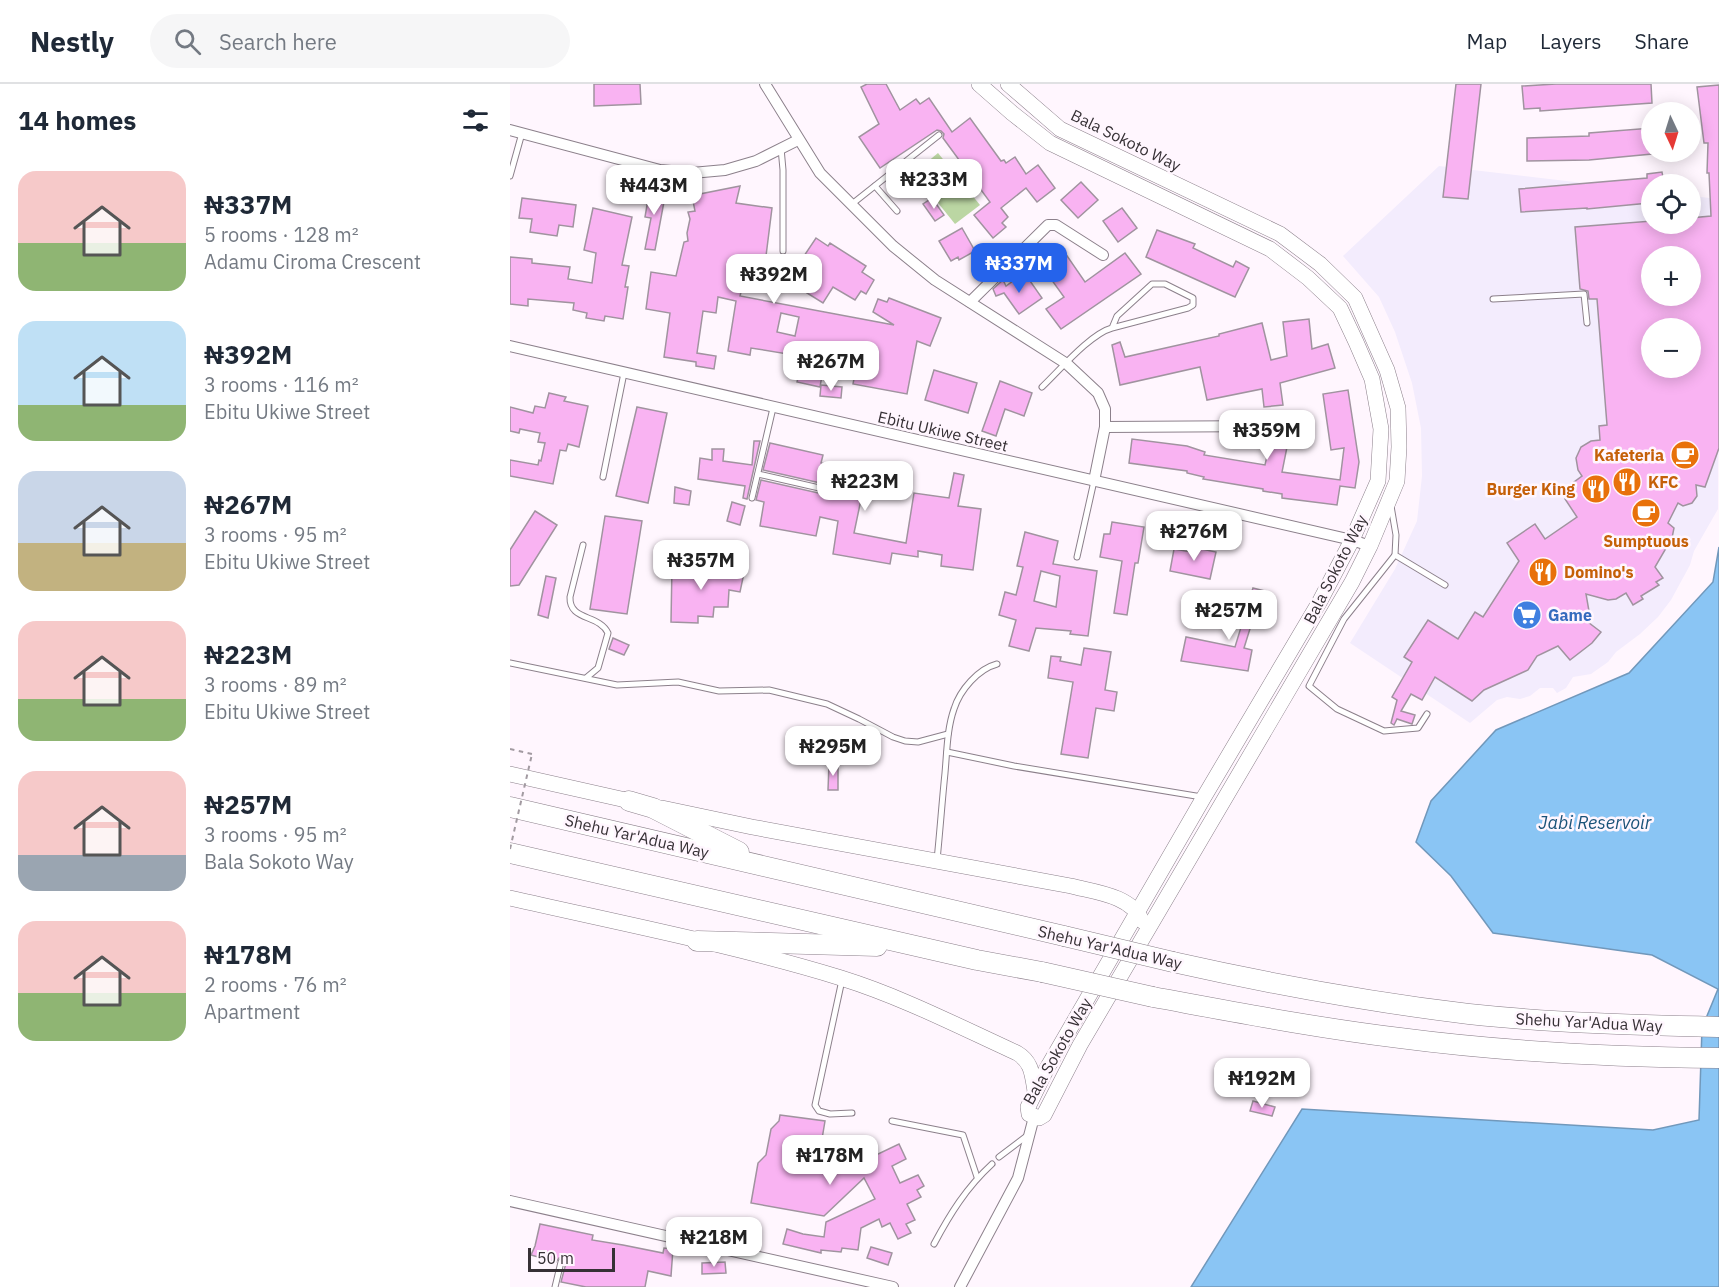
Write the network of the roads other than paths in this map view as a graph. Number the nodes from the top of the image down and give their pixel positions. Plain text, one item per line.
1 (765, 84) edge
2 (980, 84) edge
3 (1008, 84) edge
4 (510, 130) edge
5 (522, 133) junction
6 (939, 135) dead end
7 (798, 140) junction
8 (781, 148) junction
9 (510, 176) edge
10 (875, 186) junction
11 (850, 205) junction
12 (897, 211) dead end
13 (783, 250) dead end
14 (1103, 255) dead end
15 (1493, 299) dead end
16 (970, 302) junction
17 (1587, 323) dead end
18 (1112, 328) junction
19 (510, 346) edge
20 (1067, 364) junction
21 (624, 373) junction
22 (1042, 387) dead end
23 (773, 408) junction
24 (1286, 426) dead end
25 (1105, 427) junction
26 (758, 474) junction
27 (603, 477) dead end
28 (1094, 481) junction
29 (828, 490) dead end
30 (752, 498) dead end
31 (1389, 498) junction
32 (1352, 540) junction
33 (583, 545) dead end
34 (1370, 546) junction
35 (1395, 555) junction
36 (1077, 557) dead end
37 (1445, 585) dead end
38 (510, 663) edge
39 (997, 664) dead end
40 (586, 678) junction
41 (1302, 683) junction
42 (1427, 714) dead end
43 (948, 734) junction
44 (947, 752) junction
45 (510, 774) edge
46 (1204, 797) junction
47 (629, 801) junction
48 (510, 807) edge
49 (510, 854) edge
50 (937, 860) junction
51 (854, 886) junction
52 (1150, 892) junction
53 (510, 898) edge
54 (1117, 898) junction
55 (1136, 912) junction
56 (697, 941) junction
57 (1140, 942) junction
58 (977, 960) junction
59 (842, 979) junction
60 (1719, 1027) edge
61 (1080, 1045) junction
62 (1017, 1053) junction
63 (1719, 1058) edge
64 (1051, 1061) junction
65 (1035, 1091) junction
66 (852, 1113) dead end
67 (1034, 1117) junction
68 (892, 1121) dead end
69 (1030, 1134) junction
70 (999, 1157) dead end
71 (992, 1164) dead end
72 (977, 1177) junction
73 (510, 1201) edge
74 (934, 1245) dead end
75 (561, 1262) dead end
76 (555, 1287) edge
77 (892, 1287) edge
78 (960, 1287) edge

1 - 7 street
2 - 32 street, Bala Sokoto Way
3 - 31 street, Bala Sokoto Way
4 - 5 street
5 - 8 street
5 - 9 lane
6 - 10 lane
7 - 8 street
7 - 11 street
8 - 13 lane
10 - 11 lane
10 - 12 lane
11 - 16 street
14 - 16 street
15 - 17 lane
16 - 20 street
18 - 18 lane
18 - 20 lane
19 - 21 street, Ebitu Ukiwe Street
20 - 22 lane
20 - 25 street
21 - 23 street, Ebitu Ukiwe Street
21 - 27 lane
23 - 26 lane
23 - 28 street, Ebitu Ukiwe Street
24 - 25 street
25 - 28 street
26 - 29 lane
26 - 30 lane
28 - 32 street, Ebitu Ukiwe Street
28 - 36 lane
31 - 34 street, Bala Sokoto Way
31 - 35 lane
32 - 34 street, Ebitu Ukiwe Street
32 - 46 street, Bala Sokoto Way
33 - 40 lane
34 - 41 street, Bala Sokoto Way
35 - 37 lane
35 - 41 lane
38 - 40 lane
39 - 43 lane
40 - 43 lane
41 - 42 lane
41 - 57 street, Bala Sokoto Way
43 - 44 lane
44 - 46 lane
44 - 50 lane
45 - 47 street
46 - 52 street, Bala Sokoto Way
47 - 50 street
47 - 51 highway
48 - 51 highway, Shehu Yar'Adua Way
49 - 58 highway, Shehu Yar'Adua Way
50 - 54 street
51 - 60 highway, Shehu Yar'Adua Way, bridge
52 - 54 street
52 - 55 street, Bala Sokoto Way
53 - 56 street
54 - 55 street
55 - 57 street
55 - 64 street, Bala Sokoto Way
56 - 58 highway
56 - 59 street
57 - 61 street, Bala Sokoto Way
58 - 63 highway, Shehu Yar'Adua Way, bridge
59 - 62 street
59 - 66 lane
61 - 64 street
61 - 67 street, Bala Sokoto Way
62 - 64 street
62 - 65 street
64 - 65 street, Bala Sokoto Way
65 - 67 street, Bala Sokoto Way
67 - 69 street
68 - 72 lane
69 - 70 lane
69 - 78 street
71 - 72 lane
72 - 74 lane
73 - 77 street
75 - 76 lane

